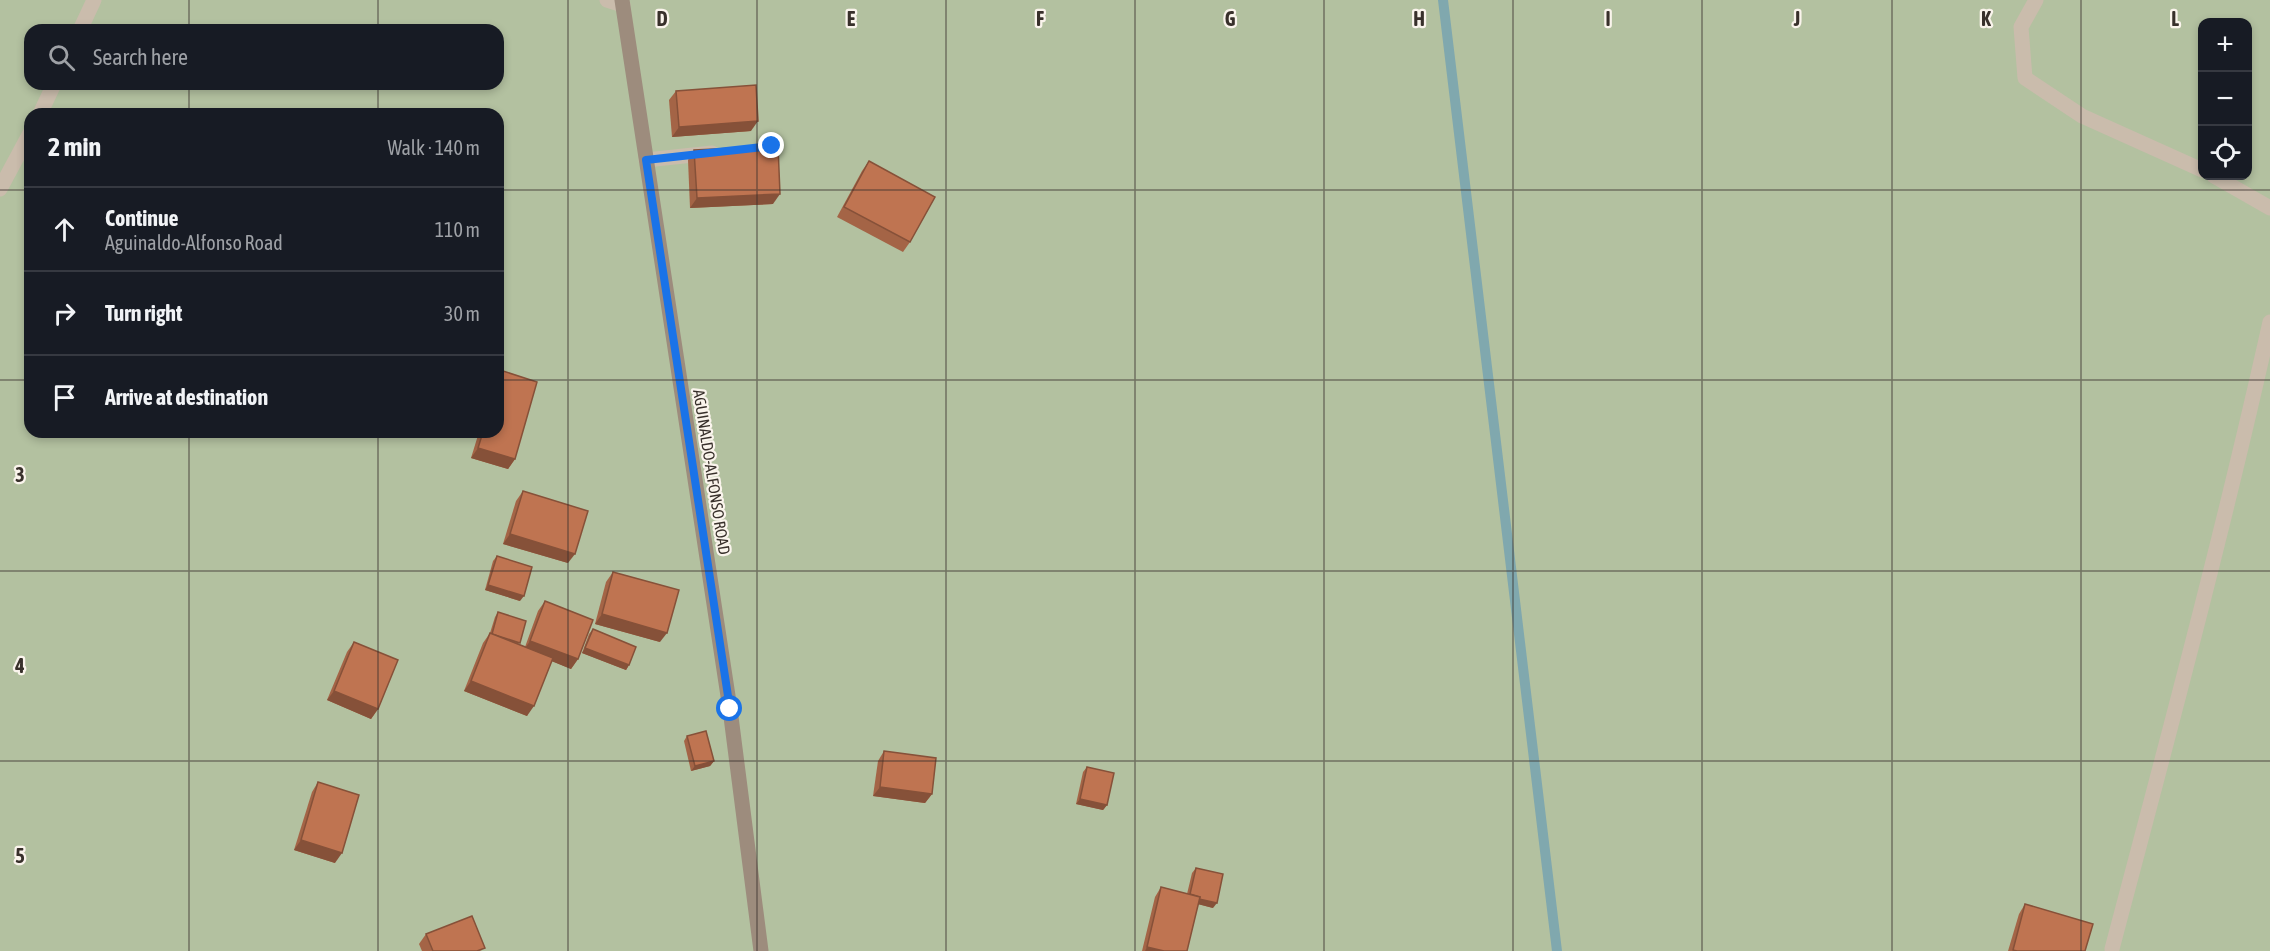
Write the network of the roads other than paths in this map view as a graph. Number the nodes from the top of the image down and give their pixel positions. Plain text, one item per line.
1 (94, 0) edge
2 (607, 0) edge
3 (2036, 0) edge
4 (622, 2) edge
5 (83, 24) edge
6 (51, 90) edge
7 (43, 108) edge
8 (24, 144) edge
9 (726, 151) edge
10 (646, 160) junction
11 (2198, 168) edge
12 (2221, 180) edge
13 (0, 189) edge
14 (2270, 208) edge
15 (2270, 322) edge
16 (2112, 949) dead end
17 (761, 951) edge

1 - 5 street
2 - 4 street
3 - 11 street
4 - 10 main road, AGUINALDO-ALFONSO ROAD
6 - 7 street
8 - 13 street
9 - 10 street
10 - 17 main road, AGUINALDO-ALFONSO ROAD
12 - 14 street
15 - 16 street

